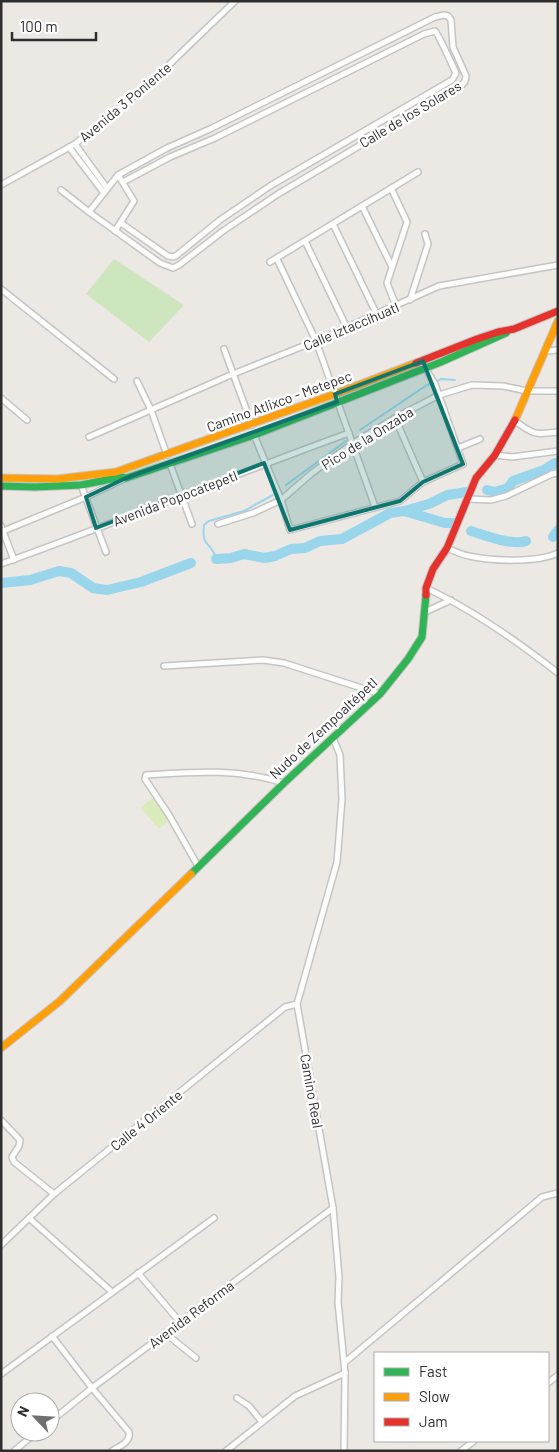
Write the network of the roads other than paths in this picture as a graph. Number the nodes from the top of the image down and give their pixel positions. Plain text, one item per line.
1 (235, 1) edge
2 (458, 57) junction
3 (350, 60) junction
4 (449, 61) junction
5 (353, 68) junction
6 (386, 119) junction
7 (390, 127) junction
8 (210, 129) junction
9 (215, 138) junction
10 (75, 144) junction
11 (69, 147) junction
12 (418, 172) dead end
13 (118, 175) junction
14 (123, 182) junction
15 (1, 185) edge
16 (270, 186) junction
17 (391, 188) junction
18 (61, 190) dead end
19 (106, 190) junction
20 (278, 194) junction
21 (362, 206) junction
22 (89, 212) junction
23 (121, 223) junction
24 (334, 224) junction
25 (115, 231) junction
26 (425, 234) dead end
27 (305, 241) junction
28 (277, 259) junction
29 (270, 262) dead end
30 (392, 266) junction
31 (558, 266) edge
32 (1, 289) edge
33 (410, 300) junction
34 (396, 306) junction
35 (558, 311) edge
36 (377, 315) junction
37 (558, 321) edge
38 (347, 328) junction
39 (316, 341) junction
40 (224, 349) dead end
41 (558, 350) edge
42 (546, 351) junction
43 (424, 364) junction
44 (233, 374) junction
45 (114, 380) dead end
46 (136, 381) dead end
47 (528, 391) junction
48 (558, 391) edge
49 (335, 394) junction
50 (439, 395) junction
51 (1, 398) edge
52 (338, 402) junction
53 (151, 410) junction
54 (395, 418) junction
55 (27, 420) dead end
56 (515, 421) junction
57 (252, 425) junction
58 (558, 432) edge
59 (349, 433) junction
60 (254, 435) junction
61 (89, 437) dead end
62 (480, 439) dead end
63 (352, 444) junction
64 (458, 448) junction
65 (558, 451) edge
66 (168, 455) junction
67 (495, 455) junction
68 (264, 463) junction
69 (170, 464) junction
70 (558, 473) edge
71 (1, 478) edge
72 (126, 478) junction
73 (423, 482) junction
74 (81, 485) junction
75 (1, 486) edge
76 (182, 496) junction
77 (86, 497) junction
78 (468, 499) junction
79 (280, 500) junction
80 (376, 507) junction
81 (192, 524) dead end
82 (218, 524) dead end
83 (96, 528) junction
84 (2, 530) edge
85 (447, 548) junction
86 (106, 552) dead end
87 (558, 553) edge
88 (14, 560) junction
89 (1, 564) edge
90 (426, 588) junction
91 (451, 600) junction
92 (425, 612) junction
93 (164, 666) dead end
94 (558, 673) edge
95 (380, 694) junction
96 (333, 738) junction
97 (284, 783) junction
98 (198, 866) junction
99 (296, 1004) junction
100 (1, 1048) edge
101 (1, 1120) edge
102 (558, 1193) edge
103 (54, 1194) junction
104 (333, 1208) junction
105 (29, 1218) junction
106 (214, 1218) dead end
107 (1, 1245) edge
108 (138, 1273) junction
109 (112, 1292) junction
110 (180, 1322) junction
111 (165, 1333) junction
112 (52, 1336) junction
113 (196, 1358) dead end
114 (344, 1363) junction
115 (345, 1372) junction
116 (1, 1374) edge
117 (92, 1388) junction
118 (237, 1398) dead end
119 (60, 1414) edge
120 (262, 1422) junction
121 (25, 1442) edge
122 (473, 1442) edge
123 (14, 1451) edge
124 (112, 1451) edge
125 (226, 1451) edge
126 (344, 1451) edge
127 (461, 1451) edge

1 - 10 street, Avenida 3 Poniente
2 - 3 street, Calle de los Solares
2 - 4 street
2 - 7 street, Calle de los Solares
3 - 5 street
3 - 8 street, Calle de los Solares
4 - 5 street, Calle de los Solares
4 - 6 street, Calle de los Solares
5 - 9 street, Calle de los Solares
6 - 7 street
6 - 16 street, Calle de los Solares
7 - 20 street, Calle de los Solares
8 - 9 street
8 - 13 street, Calle de los Solares
9 - 14 street, Calle de los Solares
10 - 11 street, Avenida 3 Poniente
10 - 19 street
11 - 15 street, Avenida 3 Poniente
11 - 19 street
12 - 17 street
13 - 14 street
13 - 19 street, Calle de los Solares
14 - 23 street
16 - 20 street
16 - 23 street, Calle de los Solares
17 - 21 street
17 - 30 street
18 - 22 street, Calle de los Solares
19 - 22 street, Calle de los Solares
20 - 25 street, Calle de los Solares
21 - 24 street
21 - 30 street
22 - 25 street, Calle de los Solares
23 - 25 street
24 - 27 street
24 - 36 street
26 - 33 street
27 - 28 street
27 - 38 street
28 - 29 street
28 - 39 street
30 - 34 street
31 - 33 street, Calle Iztaccíhuatl
32 - 45 street
33 - 34 street, Calle Iztaccíhuatl
34 - 36 street, Calle Iztaccíhuatl
35 - 43 main road
36 - 38 street, Calle Iztaccíhuatl
37 - 42 main road, Nudo de Zempoaltépetl
38 - 39 street, Calle Iztaccíhuatl
39 - 44 street, Calle Iztaccíhuatl
39 - 49 street
40 - 44 street
41 - 42 street
42 - 47 main road, Nudo de Zempoaltépetl
43 - 49 main road, Camino Atlixco - Metepec
43 - 50 street
43 - 52 main road
44 - 53 street, Calle Iztaccíhuatl
44 - 57 street
46 - 53 street
47 - 48 street, Pico de la Onzaba
47 - 50 street, Pico de la Onzaba
47 - 56 main road, Nudo de Zempoaltépetl
49 - 52 street
49 - 57 main road, Camino Atlixco - Metepec
50 - 54 street, Pico de la Onzaba
50 - 64 street
51 - 55 street
52 - 59 street
52 - 60 main road
53 - 61 street, Calle Iztaccíhuatl
53 - 66 street
54 - 63 street, Pico de la Onzaba
54 - 73 street
56 - 58 street
56 - 67 main road, Nudo de Zempoaltépetl
57 - 66 main road, Camino Atlixco - Metepec
59 - 63 street
59 - 68 street, Avenida Popocatepetl
60 - 68 street
60 - 69 main road
62 - 64 street
63 - 79 street, Pico de la Onzaba
63 - 80 street
64 - 73 street
65 - 67 street
66 - 71 main road, Camino Atlixco - Metepec
67 - 78 main road, Nudo de Zempoaltépetl
68 - 76 street, Avenida Popocatepetl
68 - 79 street
69 - 72 main road
69 - 76 street
70 - 78 street
72 - 74 main road
72 - 77 street
73 - 80 street
74 - 75 main road
74 - 77 street
76 - 81 street
76 - 83 street, Avenida Popocatepetl
77 - 83 street
77 - 84 street
78 - 85 main road, Nudo de Zempoaltépetl
79 - 80 street
79 - 82 street, Pico de la Onzaba
83 - 86 street
83 - 88 street, Avenida Popocatepetl
84 - 88 street
85 - 87 street
85 - 90 main road, Nudo de Zempoaltépetl
88 - 89 street, Avenida Popocatepetl
90 - 91 street
90 - 92 main road, Nudo de Zempoaltépetl
91 - 92 street
91 - 94 street
92 - 95 main road, Nudo de Zempoaltépetl
93 - 95 street
95 - 96 main road, Nudo de Zempoaltépetl
96 - 97 main road, Nudo de Zempoaltépetl
96 - 99 street, Camino Real
97 - 98 main road, Nudo de Zempoaltépetl
97 - 98 street
98 - 100 main road, Nudo de Zempoaltépetl
99 - 103 street, Calle 4 Oriente
99 - 104 street, Camino Real
101 - 103 street
102 - 114 street
103 - 105 street, Calle 4 Oriente
104 - 110 street, Avenida Reforma
104 - 114 street, Camino Real
105 - 107 street, Calle 4 Oriente
105 - 109 street
106 - 108 street
108 - 109 street
108 - 110 street
109 - 112 street
110 - 111 street, Avenida Reforma
111 - 113 street
111 - 117 street, Avenida Reforma
112 - 116 street
112 - 117 street
114 - 115 street, Camino Real
115 - 120 street
115 - 126 street, Camino Real
117 - 119 street, Avenida Reforma
117 - 124 street
118 - 120 street
120 - 125 street
121 - 123 street
122 - 127 street

